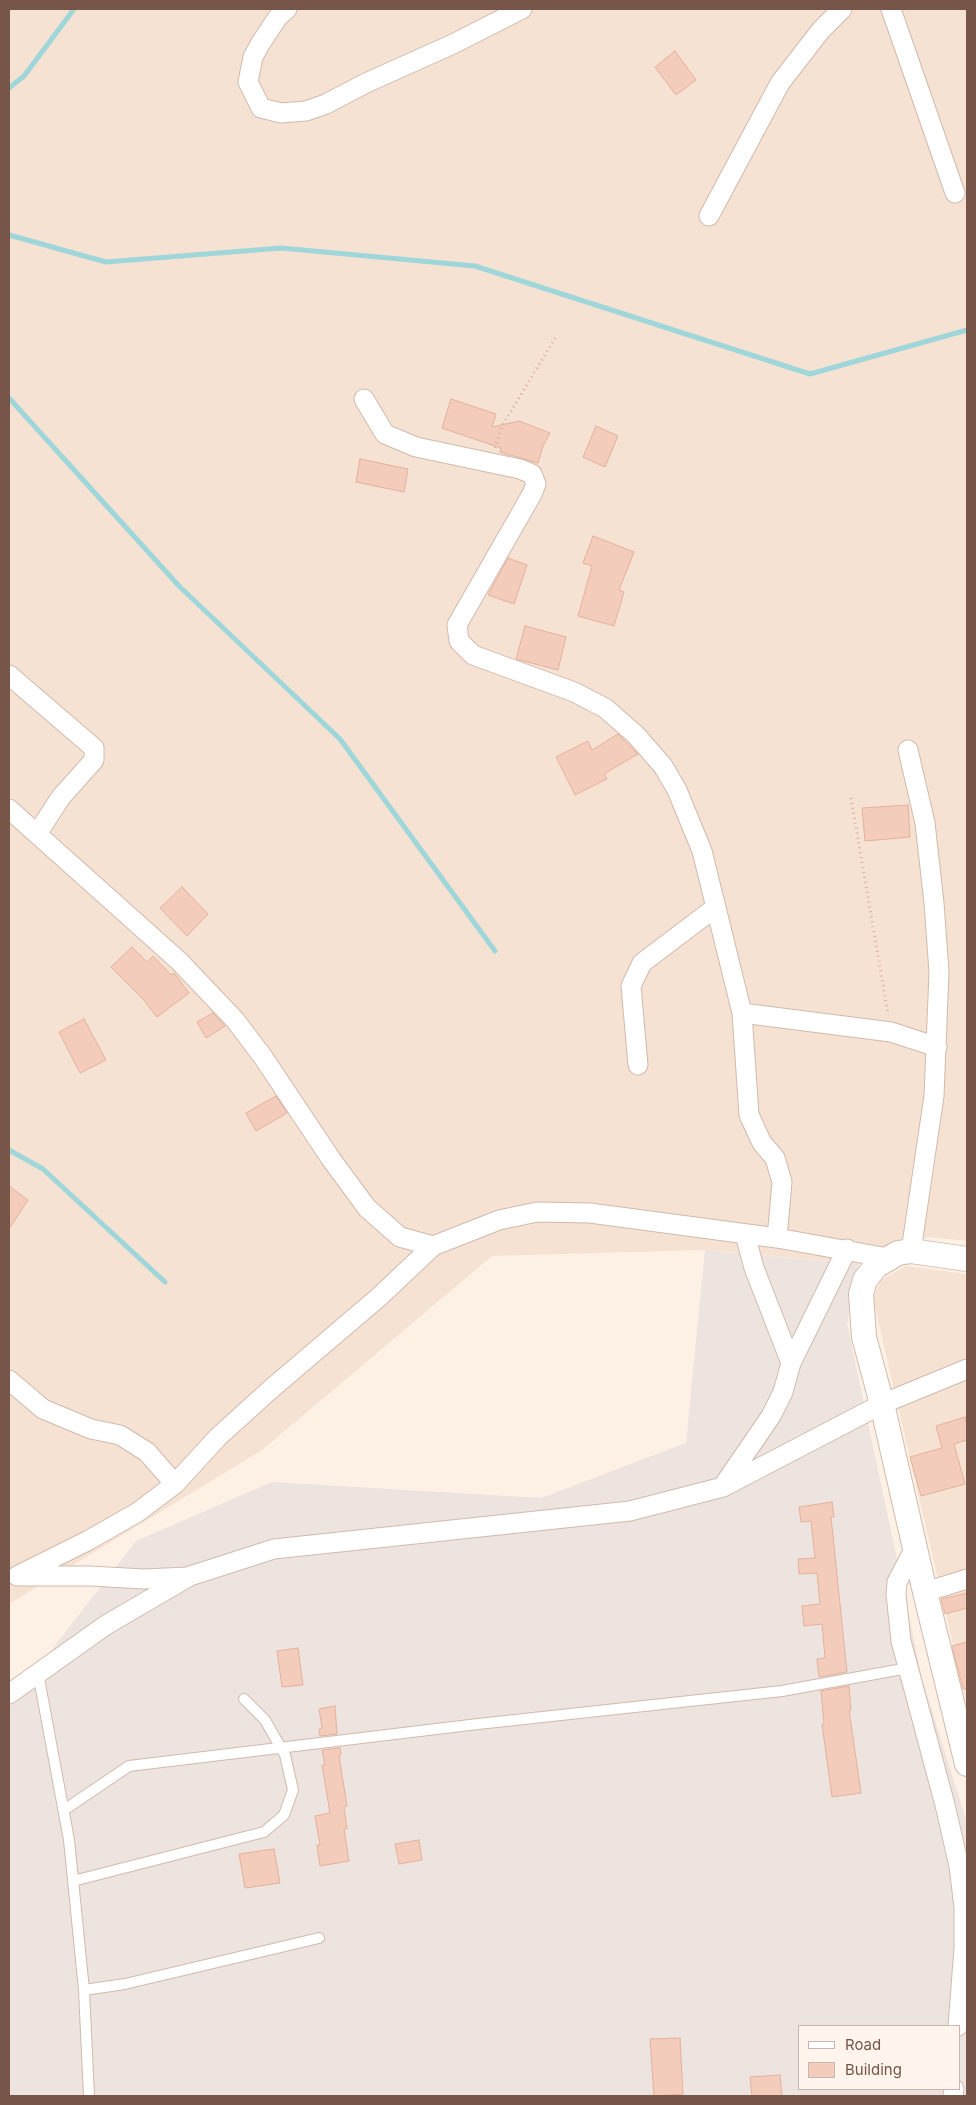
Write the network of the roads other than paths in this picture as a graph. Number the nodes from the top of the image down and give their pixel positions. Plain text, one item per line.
1 (286, 9) edge
2 (522, 9) edge
3 (842, 9) edge
4 (891, 9) edge
5 (955, 193) dead end
6 (709, 216) dead end
7 (364, 399) dead end
8 (9, 675) edge
9 (908, 750) dead end
10 (9, 809) edge
11 (37, 834) junction
12 (716, 906) junction
13 (742, 1013) junction
14 (937, 1046) junction
15 (638, 1065) dead end
16 (745, 1234) junction
17 (777, 1238) junction
18 (433, 1246) junction
19 (847, 1249) junction
20 (911, 1251) junction
21 (888, 1258) junction
22 (967, 1259) edge
23 (791, 1363) junction
24 (967, 1369) edge
25 (9, 1380) edge
26 (882, 1404) junction
27 (174, 1484) junction
28 (723, 1487) junction
29 (915, 1548) junction
30 (13, 1576) edge
31 (190, 1576) junction
32 (967, 1579) edge
33 (925, 1592) junction
34 (908, 1668) junction
35 (38, 1673) junction
36 (9, 1694) edge
37 (244, 1699) dead end
38 (281, 1748) junction
39 (967, 1764) edge
40 (64, 1810) junction
41 (73, 1881) junction
42 (319, 1938) dead end
43 (84, 1990) junction
44 (958, 2025) edge
45 (89, 2096) edge

1 - 2 street
3 - 6 street
4 - 5 street
7 - 12 street
8 - 11 street
9 - 14 street
10 - 11 street
11 - 18 street
12 - 13 street
12 - 15 street
13 - 14 street
13 - 17 street
14 - 20 street
16 - 17 street
16 - 18 street
16 - 23 street
17 - 19 street
18 - 27 street
19 - 21 street
19 - 23 street
20 - 21 street
20 - 22 street
21 - 26 street
23 - 28 street
24 - 26 street
25 - 27 street
26 - 28 street
26 - 29 street
27 - 30 street
28 - 31 street
29 - 33 street
29 - 34 street
30 - 31 street
31 - 35 street
32 - 33 street
33 - 39 street
34 - 38 lane
34 - 44 street
35 - 36 street
35 - 40 lane
37 - 38 lane
38 - 40 lane
38 - 41 lane
40 - 41 lane
41 - 43 lane
42 - 43 lane
43 - 45 lane

